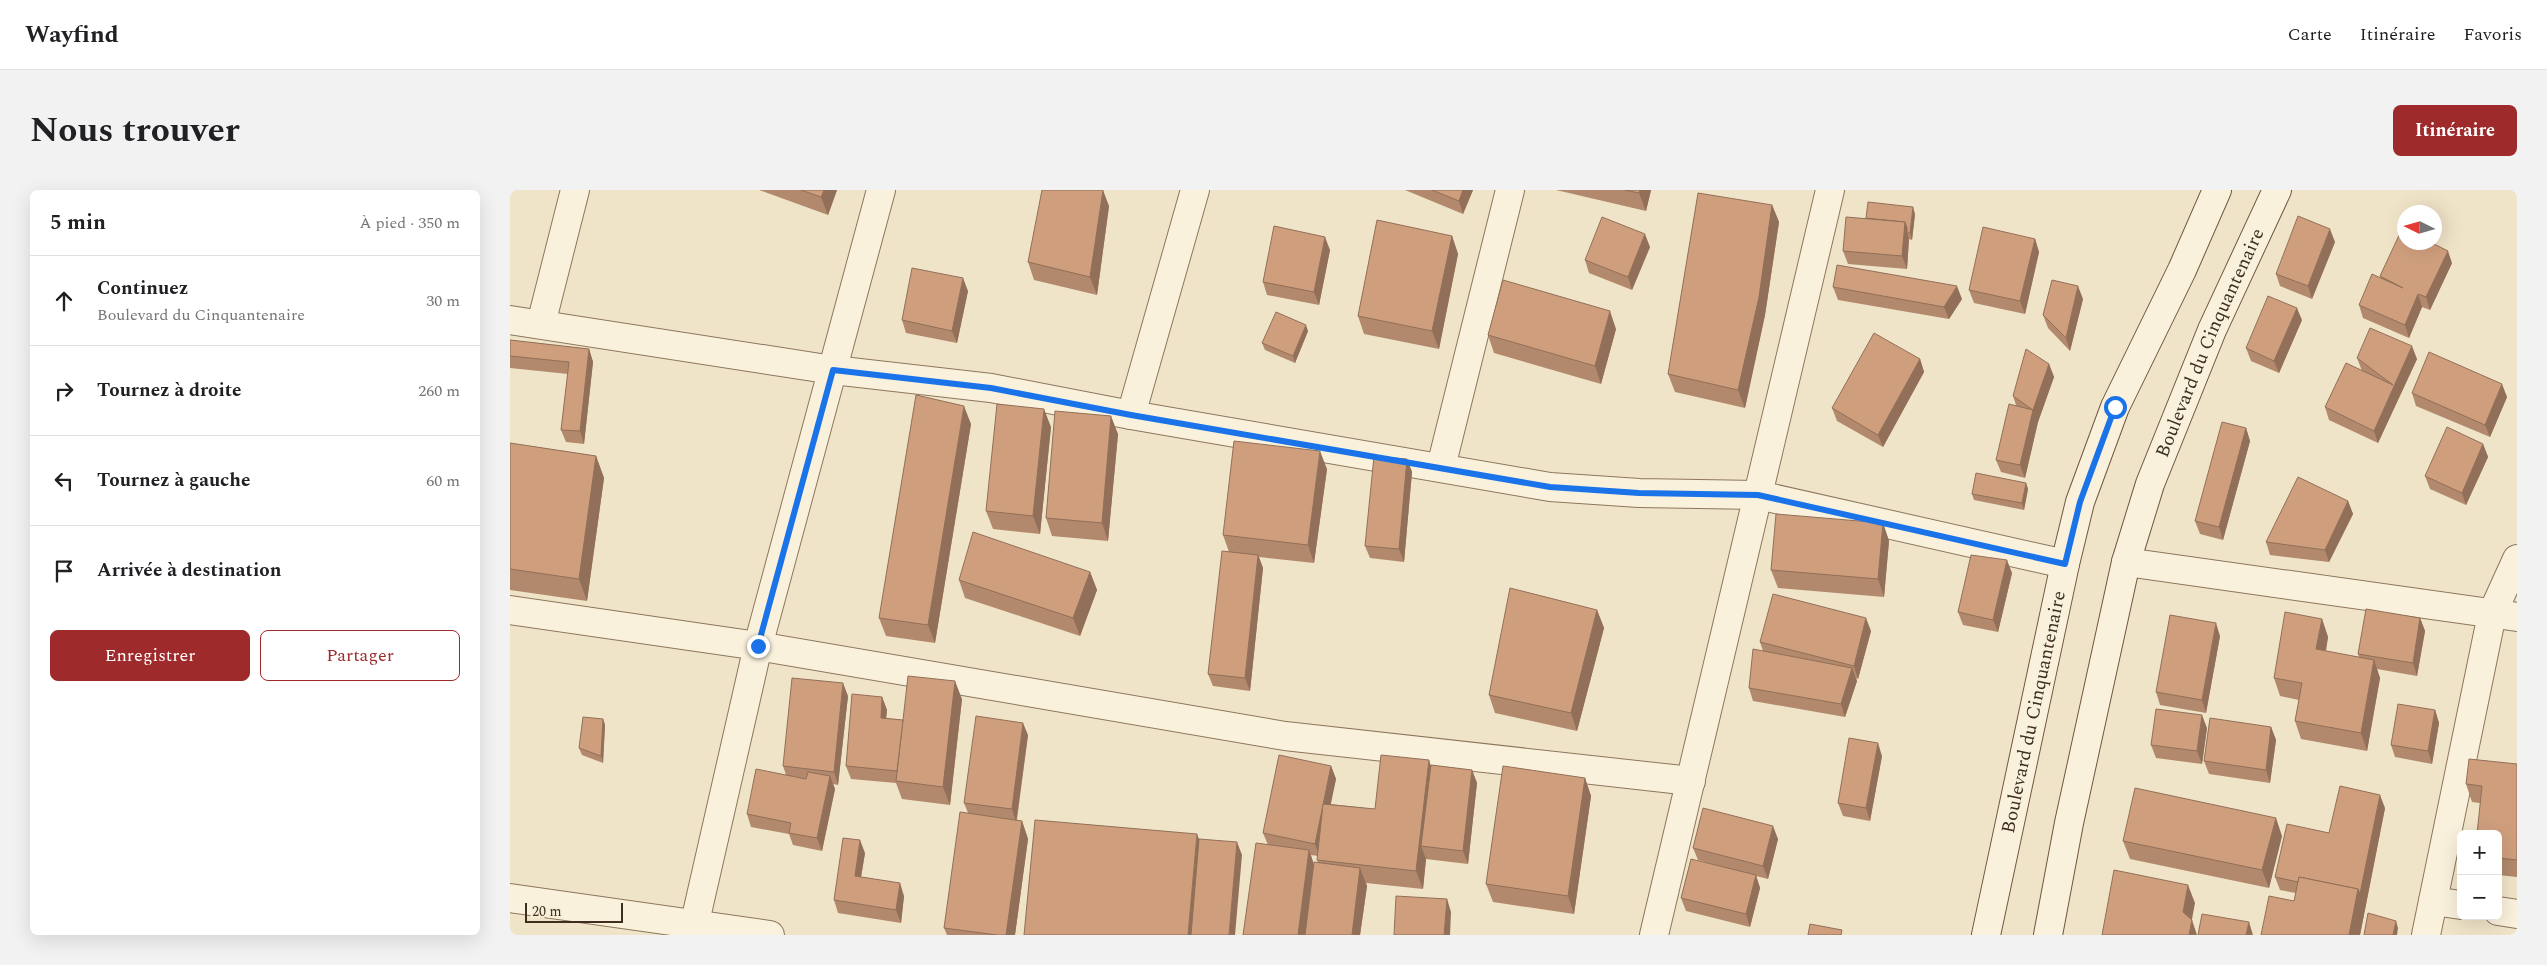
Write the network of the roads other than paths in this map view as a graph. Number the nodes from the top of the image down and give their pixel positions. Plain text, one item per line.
1 (575, 190) edge
2 (881, 190) edge
3 (1194, 190) edge
4 (1510, 190) edge
5 (1830, 190) edge
6 (2217, 190) edge
7 (2277, 190) edge
8 (510, 320) edge
9 (540, 324) junction
10 (833, 370) junction
11 (1131, 415) junction
12 (1441, 467) junction
13 (1758, 495) junction
14 (2517, 559) edge
15 (2126, 562) junction
16 (2065, 564) junction
17 (510, 610) edge
18 (2505, 615) edge
19 (758, 646) junction
20 (1691, 781) junction
21 (510, 898) edge
22 (2434, 901) junction
23 (2457, 904) edge
24 (2502, 912) edge
25 (2517, 914) edge
26 (693, 929) edge
27 (770, 935) edge
28 (1654, 935) edge
29 (1986, 935) edge
30 (2048, 935) edge
31 (2426, 935) edge

1 - 9 street
2 - 10 street
3 - 11 street
4 - 12 street
5 - 13 street
6 - 16 street, Boulevard du Cinquantenaire
7 - 15 street, Boulevard du Cinquantenaire
8 - 9 street
9 - 10 street
10 - 11 street
10 - 19 street
11 - 12 street
12 - 13 street
13 - 16 street
13 - 20 street
14 - 18 street
15 - 18 street
15 - 30 street, Boulevard du Cinquantenaire
16 - 29 street, Boulevard du Cinquantenaire
17 - 19 street
18 - 22 street
19 - 20 street
19 - 26 street
20 - 28 street
21 - 26 street
22 - 23 street
22 - 31 street
24 - 25 street
26 - 27 street

